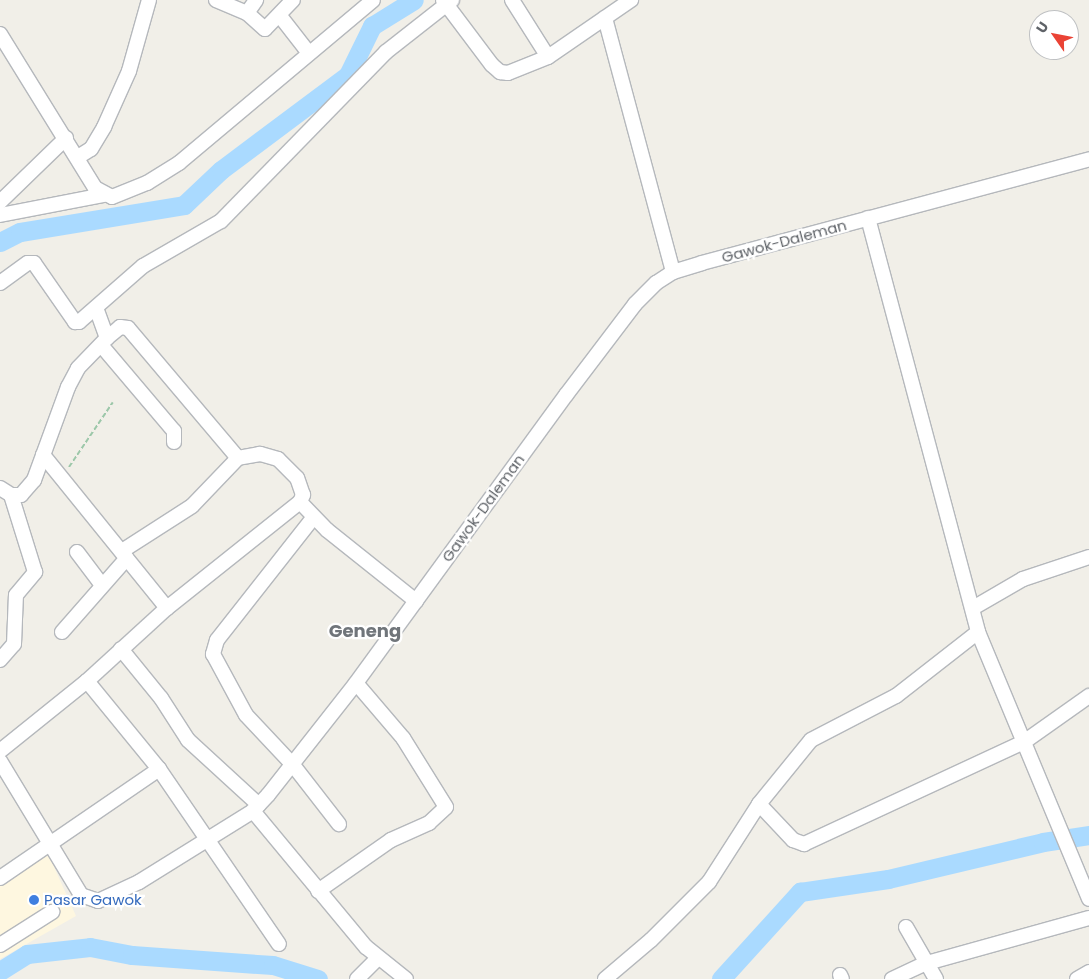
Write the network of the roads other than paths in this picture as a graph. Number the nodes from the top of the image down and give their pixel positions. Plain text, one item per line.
1 (149, 0) edge
2 (216, 0) edge
3 (256, 0) edge
4 (293, 0) edge
5 (373, 0) edge
6 (512, 0) edge
7 (630, 0) edge
8 (615, 5) edge
9 (450, 7) edge
10 (247, 13) junction
11 (280, 16) junction
12 (606, 21) junction
13 (0, 34) edge
14 (308, 52) junction
15 (548, 57) junction
16 (66, 138) junction
17 (78, 157) junction
18 (1089, 159) edge
19 (104, 195) junction
20 (0, 202) edge
21 (0, 215) edge
22 (868, 218) junction
23 (673, 272) junction
24 (0, 283) edge
25 (98, 312) junction
26 (104, 341) junction
27 (174, 442) dead end
28 (43, 455) junction
29 (238, 458) junction
30 (6, 492) edge
31 (300, 502) junction
32 (313, 518) junction
33 (77, 552) dead end
34 (124, 555) junction
35 (1089, 557) edge
36 (102, 585) junction
37 (416, 601) junction
38 (167, 608) junction
39 (973, 608) junction
40 (62, 632) dead end
41 (978, 632) junction
42 (121, 649) junction
43 (0, 660) edge
44 (87, 681) junction
45 (356, 683) junction
46 (1089, 696) edge
47 (1024, 742) junction
48 (0, 751) edge
49 (0, 761) edge
50 (293, 765) junction
51 (159, 769) junction
52 (759, 804) junction
53 (256, 808) junction
54 (339, 824) dead end
55 (210, 840) junction
56 (50, 844) junction
57 (0, 878) edge
58 (318, 891) junction
59 (1089, 899) edge
60 (52, 912) dead end
61 (1089, 918) edge
62 (906, 926) dead end
63 (279, 944) dead end
64 (0, 945) edge
65 (377, 959) junction
66 (927, 963) junction
67 (1089, 972) edge
68 (357, 979) edge
69 (406, 979) edge
70 (605, 979) edge
71 (892, 979) edge
72 (936, 979) edge
73 (1077, 979) edge

1 - 17 street
2 - 10 street
3 - 10 street
4 - 11 street
5 - 14 street
6 - 15 street
7 - 8 street
8 - 12 street
9 - 15 street
9 - 25 street
10 - 11 street
11 - 14 street
12 - 15 street
12 - 23 street
13 - 16 street
14 - 19 street
16 - 17 street
16 - 20 street
17 - 19 street
18 - 22 street, Gawok-Daleman
19 - 21 street
22 - 23 street, Gawok-Daleman
22 - 39 street
23 - 37 street, Gawok-Daleman
24 - 25 street
25 - 26 street
26 - 27 street
26 - 28 street
26 - 29 street
28 - 30 street
28 - 34 street
29 - 31 street
29 - 34 street
30 - 43 street
31 - 32 street
31 - 38 street
32 - 37 street
32 - 50 street
33 - 36 street
34 - 36 street
34 - 38 street
35 - 39 street
36 - 40 street
37 - 45 street, Gawok-Daleman
38 - 42 street
39 - 41 street
41 - 47 street
41 - 52 street
42 - 44 street
42 - 53 street
44 - 48 street
44 - 51 street
45 - 50 street, Gawok-Daleman
45 - 58 street
46 - 47 street
47 - 52 street
47 - 59 street
49 - 56 street, Gawok-Daleman
50 - 53 street, Gawok-Daleman
50 - 54 street
51 - 55 street
51 - 56 street
52 - 70 street
53 - 55 street, Gawok-Daleman
53 - 58 street
55 - 56 street, Gawok-Daleman
55 - 63 street
56 - 57 street
58 - 65 street
60 - 64 street
61 - 66 street
62 - 66 street
65 - 68 street
65 - 69 street
66 - 71 street
66 - 72 street
67 - 73 street

